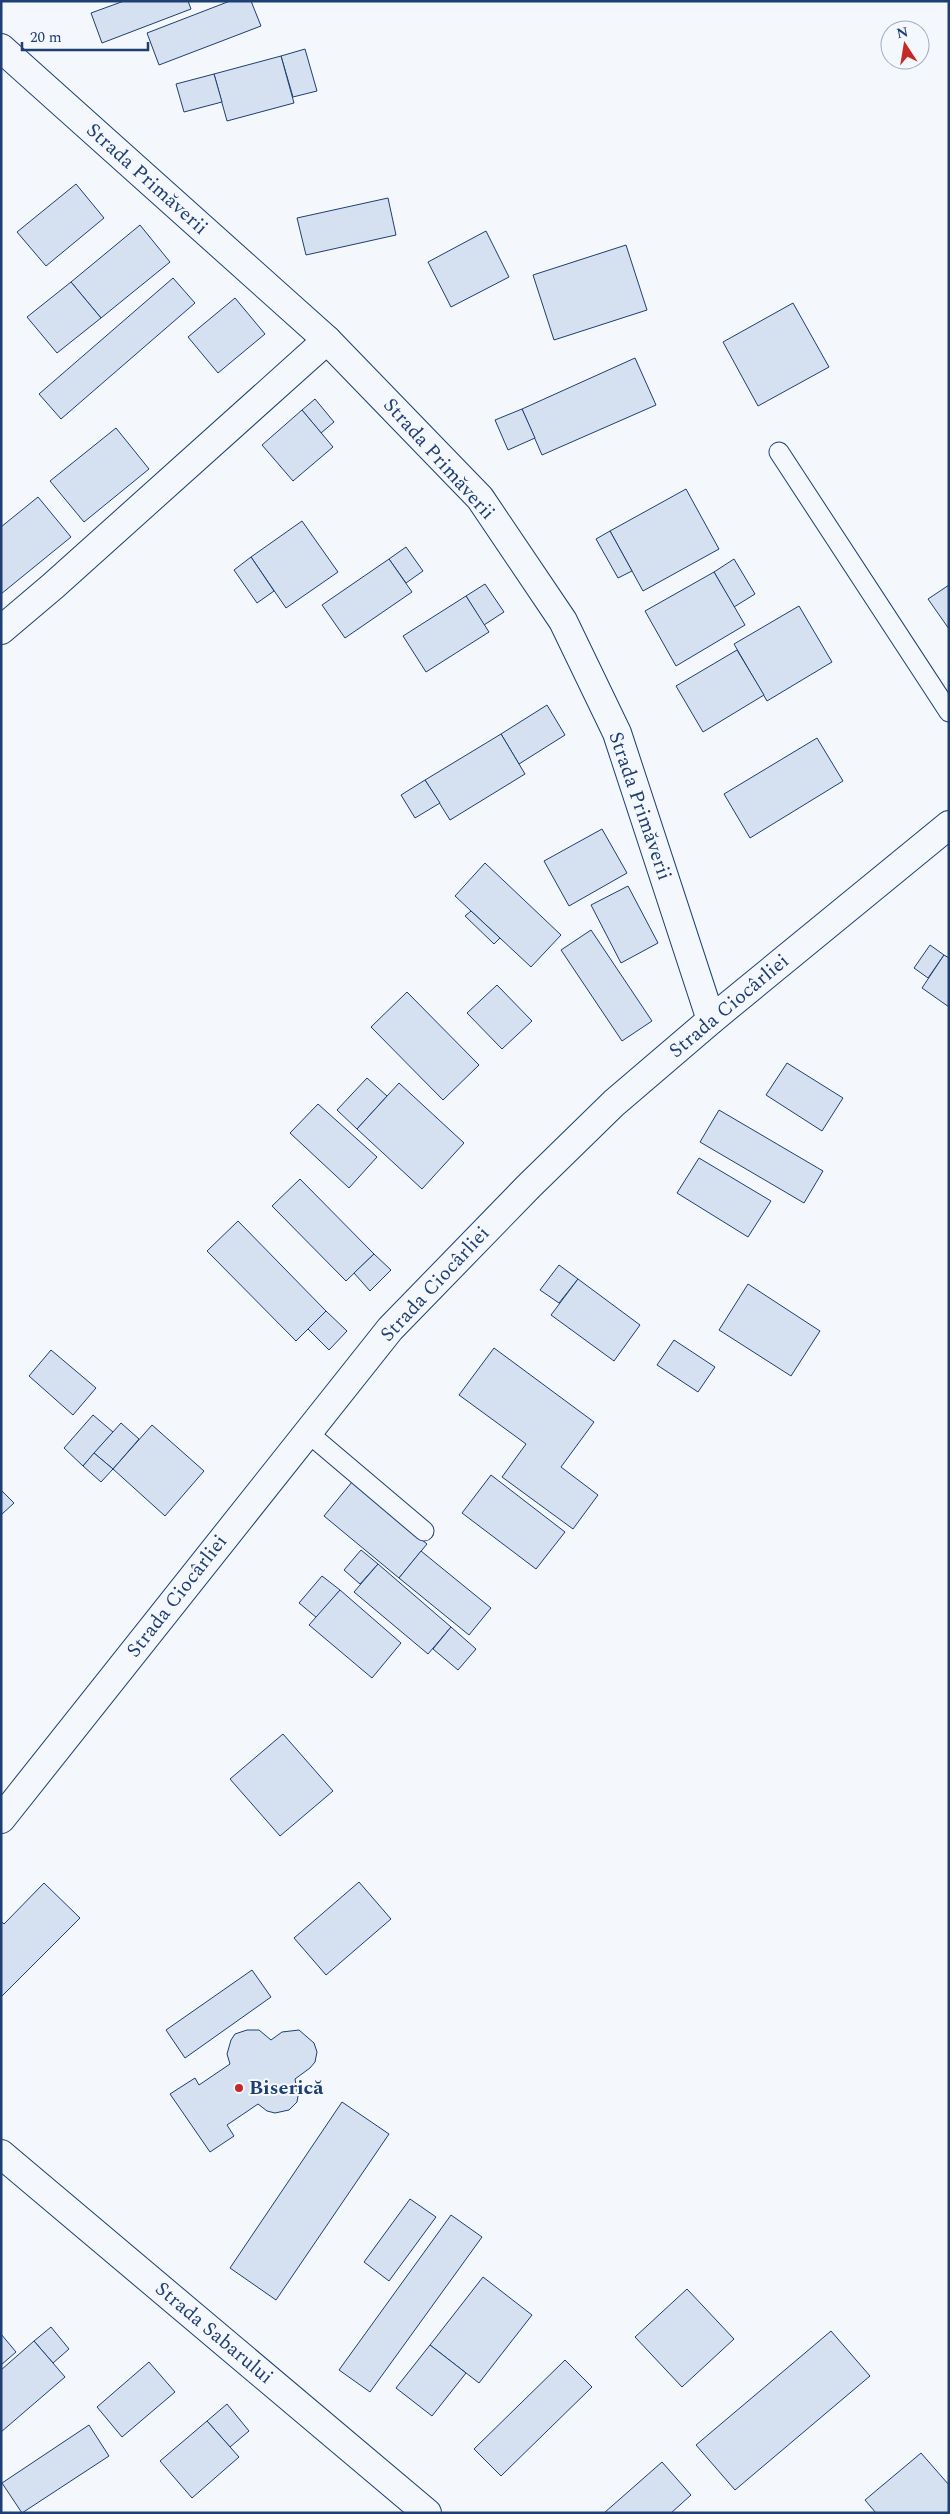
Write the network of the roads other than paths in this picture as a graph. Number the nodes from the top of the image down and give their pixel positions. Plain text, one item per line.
1 (1, 48) edge
2 (327, 340) junction
3 (779, 452) dead end
4 (1, 630) edge
5 (949, 712) edge
6 (949, 826) edge
7 (711, 1020) junction
8 (307, 1432) junction
9 (424, 1531) dead end
10 (1, 1819) edge
11 (1, 2154) edge
12 (427, 2513) edge

1 - 2 street, Strada Primăverii
2 - 4 street
2 - 7 street, Strada Primăverii
3 - 5 lane
6 - 7 street, Strada Ciocârliei
7 - 8 street, Strada Ciocârliei
8 - 9 lane
8 - 10 street, Strada Ciocârliei
11 - 12 street, Strada Sabarului

